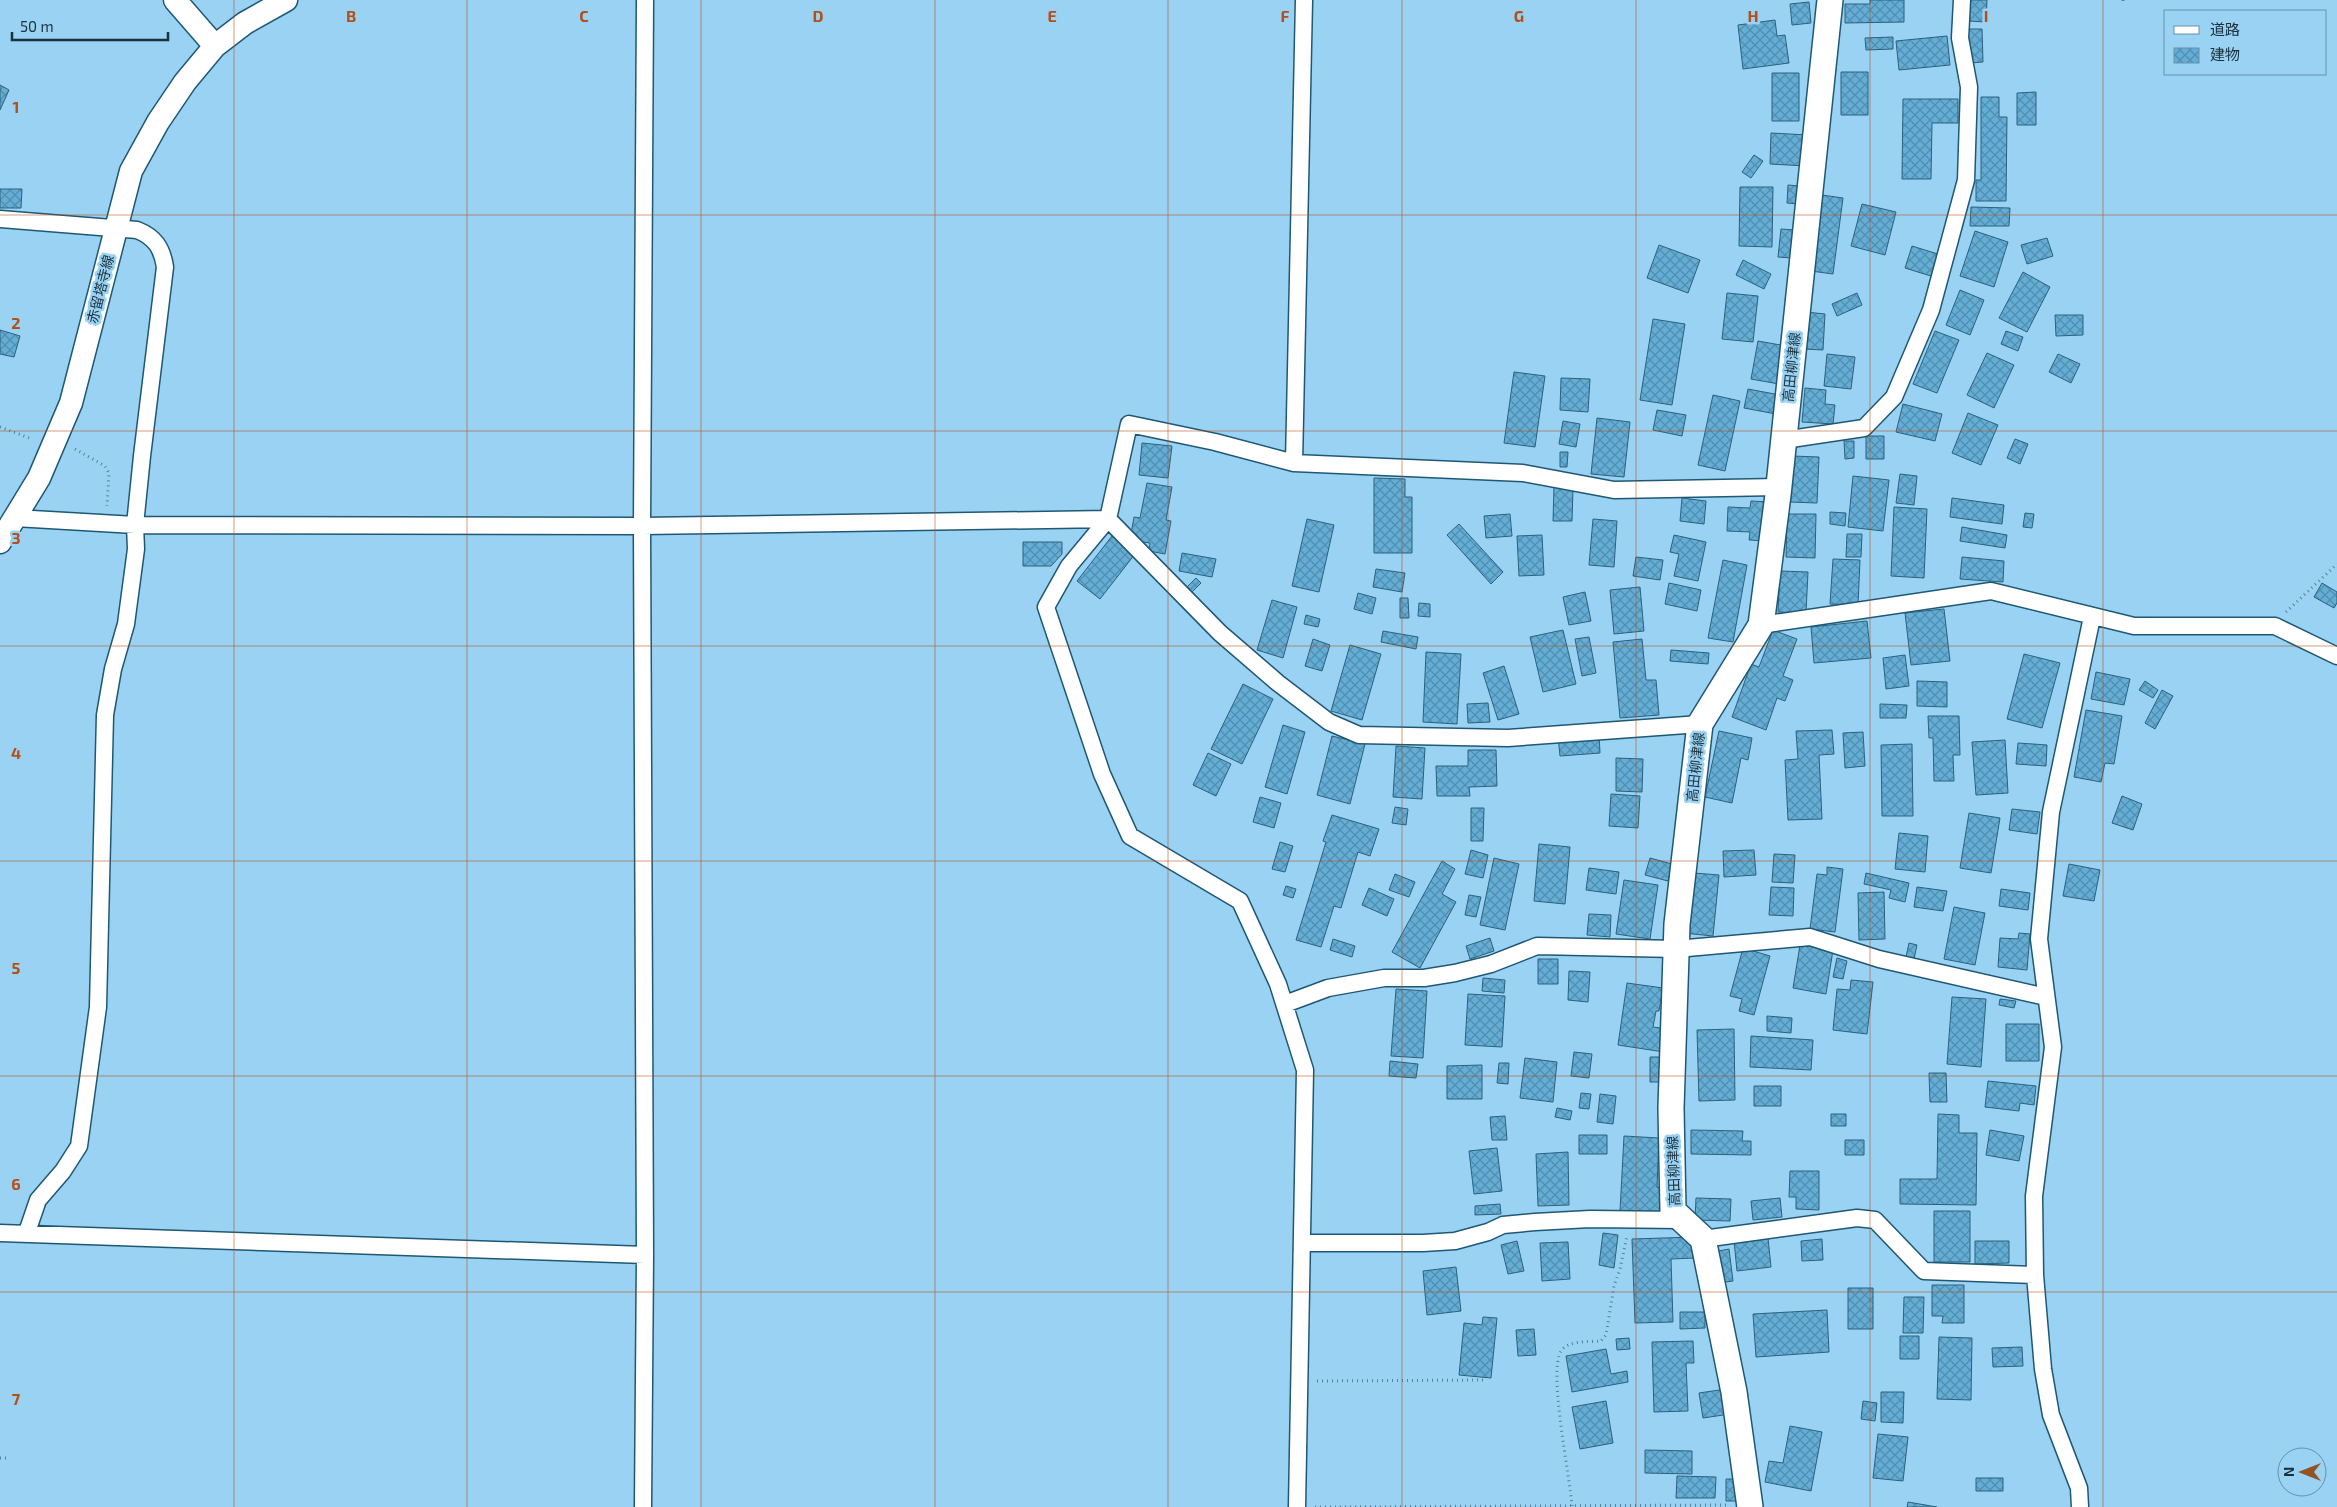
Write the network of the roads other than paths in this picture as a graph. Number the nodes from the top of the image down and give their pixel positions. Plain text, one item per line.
1 (175, 0) edge
2 (286, 0) edge
3 (646, 0) edge
4 (1304, 0) edge
5 (1830, 0) edge
6 (1962, 0) edge
7 (215, 46) junction
8 (0, 219) edge
9 (115, 228) junction
10 (1784, 440) junction
11 (1294, 463) junction
12 (1778, 487) junction
13 (15, 518) junction
14 (1108, 519) junction
15 (135, 526) junction
16 (642, 526) junction
17 (0, 542) edge
18 (2092, 617) junction
19 (1761, 625) junction
20 (2337, 656) edge
21 (1700, 724) junction
22 (1676, 949) junction
23 (2046, 997) junction
24 (1285, 1004) junction
25 (1683, 1220) junction
26 (0, 1232) edge
27 (27, 1232) junction
28 (1703, 1240) junction
29 (1302, 1242) junction
30 (645, 1255) junction
31 (2035, 1275) junction
32 (1750, 1506) edge
33 (643, 1507) edge
34 (1297, 1507) edge
35 (2080, 1507) edge

1 - 7 main road
2 - 7 main road, 赤留塔寺線
3 - 16 street
4 - 11 street
5 - 10 main road, 高田柳津線
6 - 10 street
7 - 9 main road, 赤留塔寺線
8 - 9 street
9 - 13 main road, 赤留塔寺線
9 - 15 street
10 - 12 main road, 高田柳津線
11 - 12 street
11 - 14 street
12 - 19 main road, 高田柳津線
13 - 15 street
13 - 17 main road, 赤留塔寺線
14 - 16 street
14 - 21 street
14 - 24 street
15 - 16 street
15 - 27 street
16 - 30 street
18 - 19 street
18 - 20 street
18 - 23 street
19 - 21 main road, 高田柳津線
21 - 22 main road, 高田柳津線
22 - 23 street
22 - 24 street
22 - 25 main road, 高田柳津線
23 - 31 street
24 - 29 street
25 - 28 main road, 高田柳津線
25 - 29 street
26 - 27 street
27 - 30 street
28 - 31 street
28 - 32 main road
29 - 34 street
30 - 33 street
31 - 35 street

